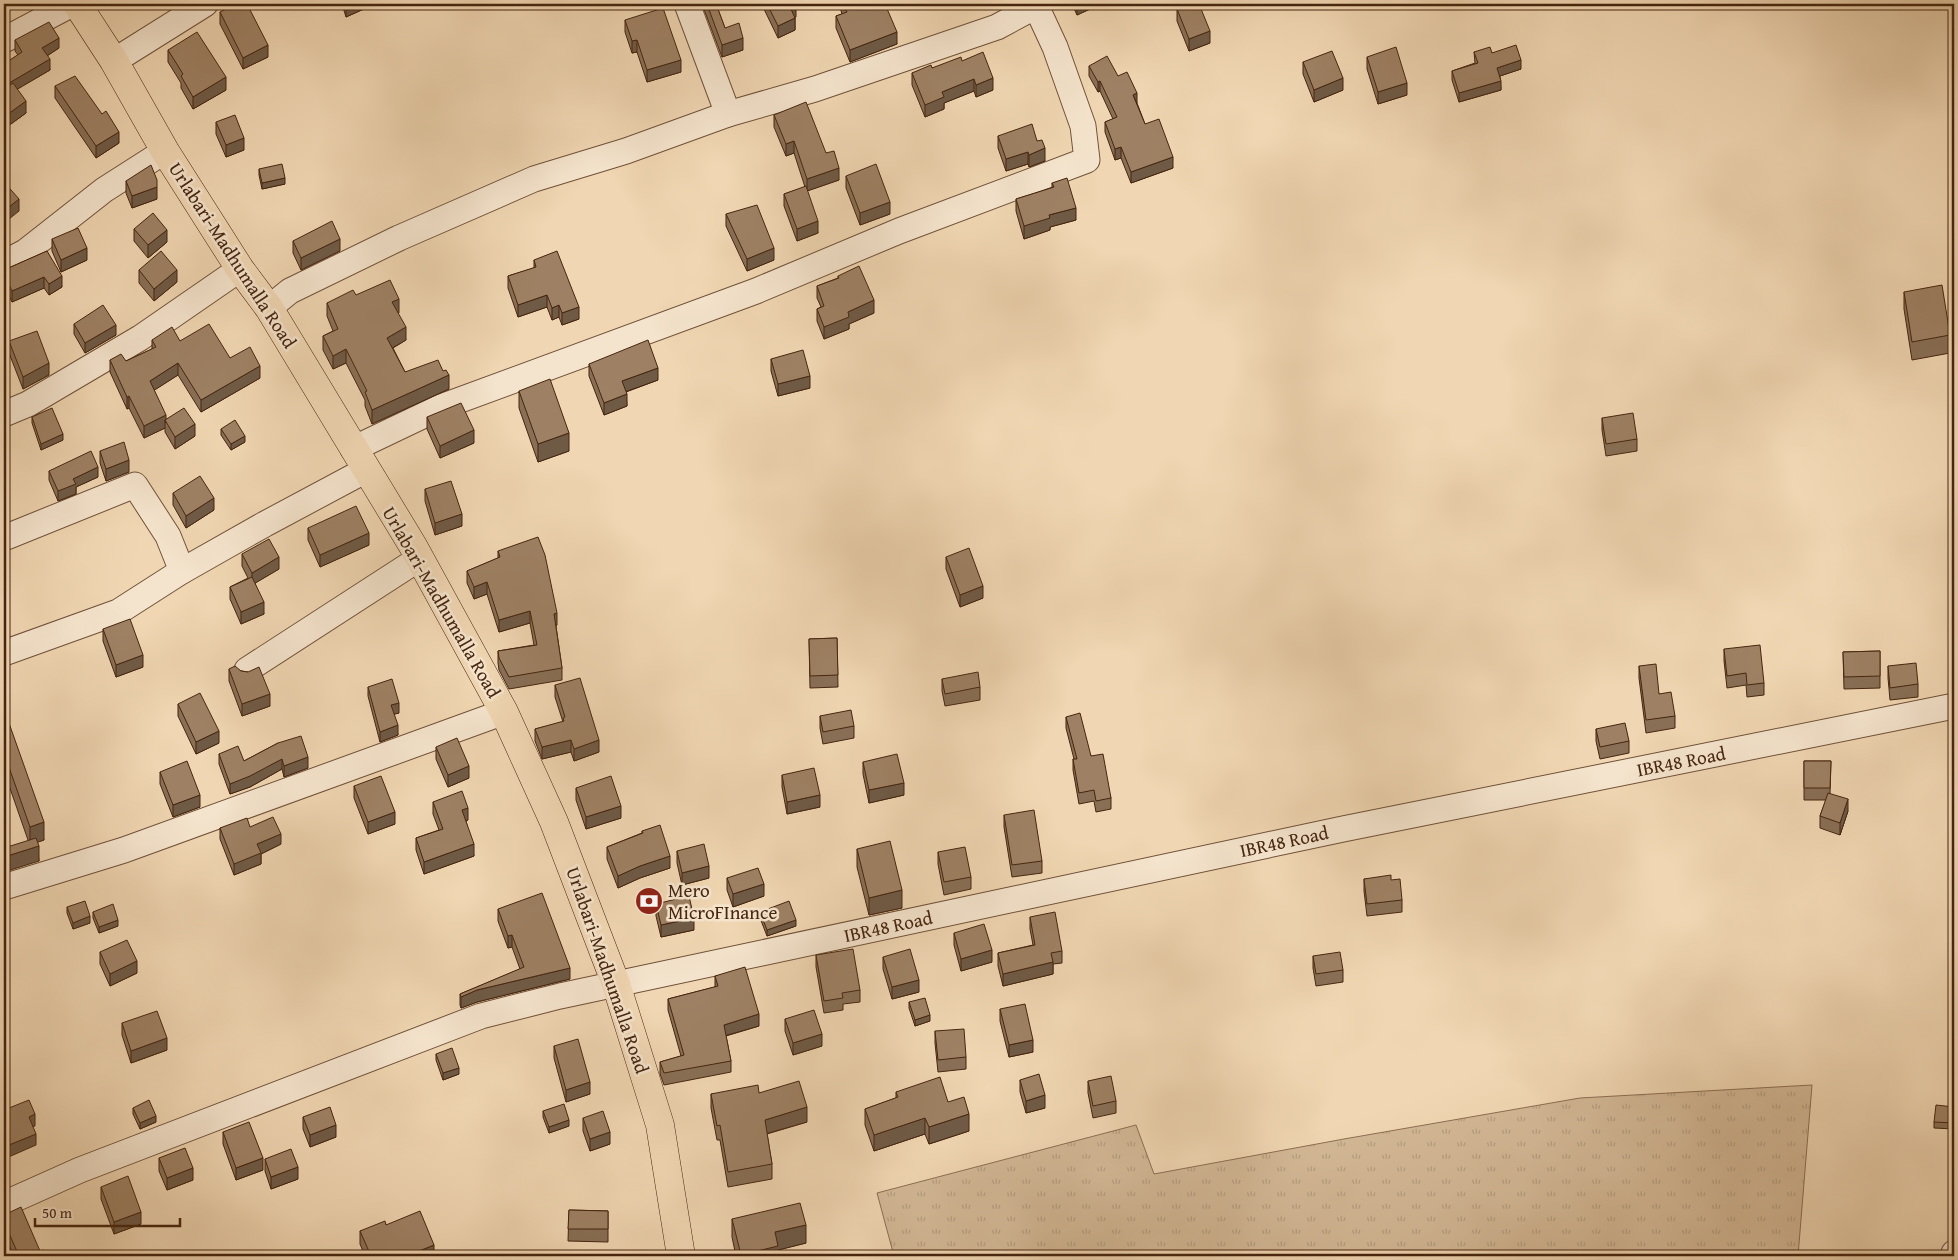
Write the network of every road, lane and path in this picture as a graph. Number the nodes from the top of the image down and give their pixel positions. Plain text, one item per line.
1 (72, 4) edge
2 (76, 4) edge
3 (205, 4) edge
4 (687, 4) edge
5 (1035, 5) edge
6 (4, 40) edge
7 (114, 62) junction
8 (728, 114) junction
9 (165, 151) junction
10 (4, 263) edge
11 (240, 269) junction
12 (268, 308) junction
13 (4, 414) edge
14 (359, 459) junction
15 (4, 538) edge
16 (420, 558) junction
17 (182, 572) junction
18 (4, 653) edge
19 (247, 670) edge
20 (1954, 706) edge
21 (504, 712) junction
22 (4, 887) edge
23 (616, 984) junction
24 (4, 1204) edge
25 (682, 1256) edge

1 - 6 street
2 - 7 main road, Urlabari-Madhumalla Road
3 - 7 street
4 - 8 street
5 - 8 street
5 - 14 street
7 - 9 main road, Urlabari-Madhumalla Road
8 - 12 street
9 - 10 street
9 - 11 main road, Urlabari-Madhumalla Road
11 - 12 main road, Urlabari-Madhumalla Road
11 - 13 street
12 - 14 main road, Urlabari-Madhumalla Road
14 - 16 main road, Urlabari-Madhumalla Road
14 - 17 street
15 - 17 street
16 - 19 street
16 - 21 main road, Urlabari-Madhumalla Road
17 - 18 street
20 - 23 street, IBR48 Road
21 - 22 street
21 - 23 main road, Urlabari-Madhumalla Road
23 - 24 street, IBR48 Road
23 - 25 main road, Urlabari-Madhumalla Road

